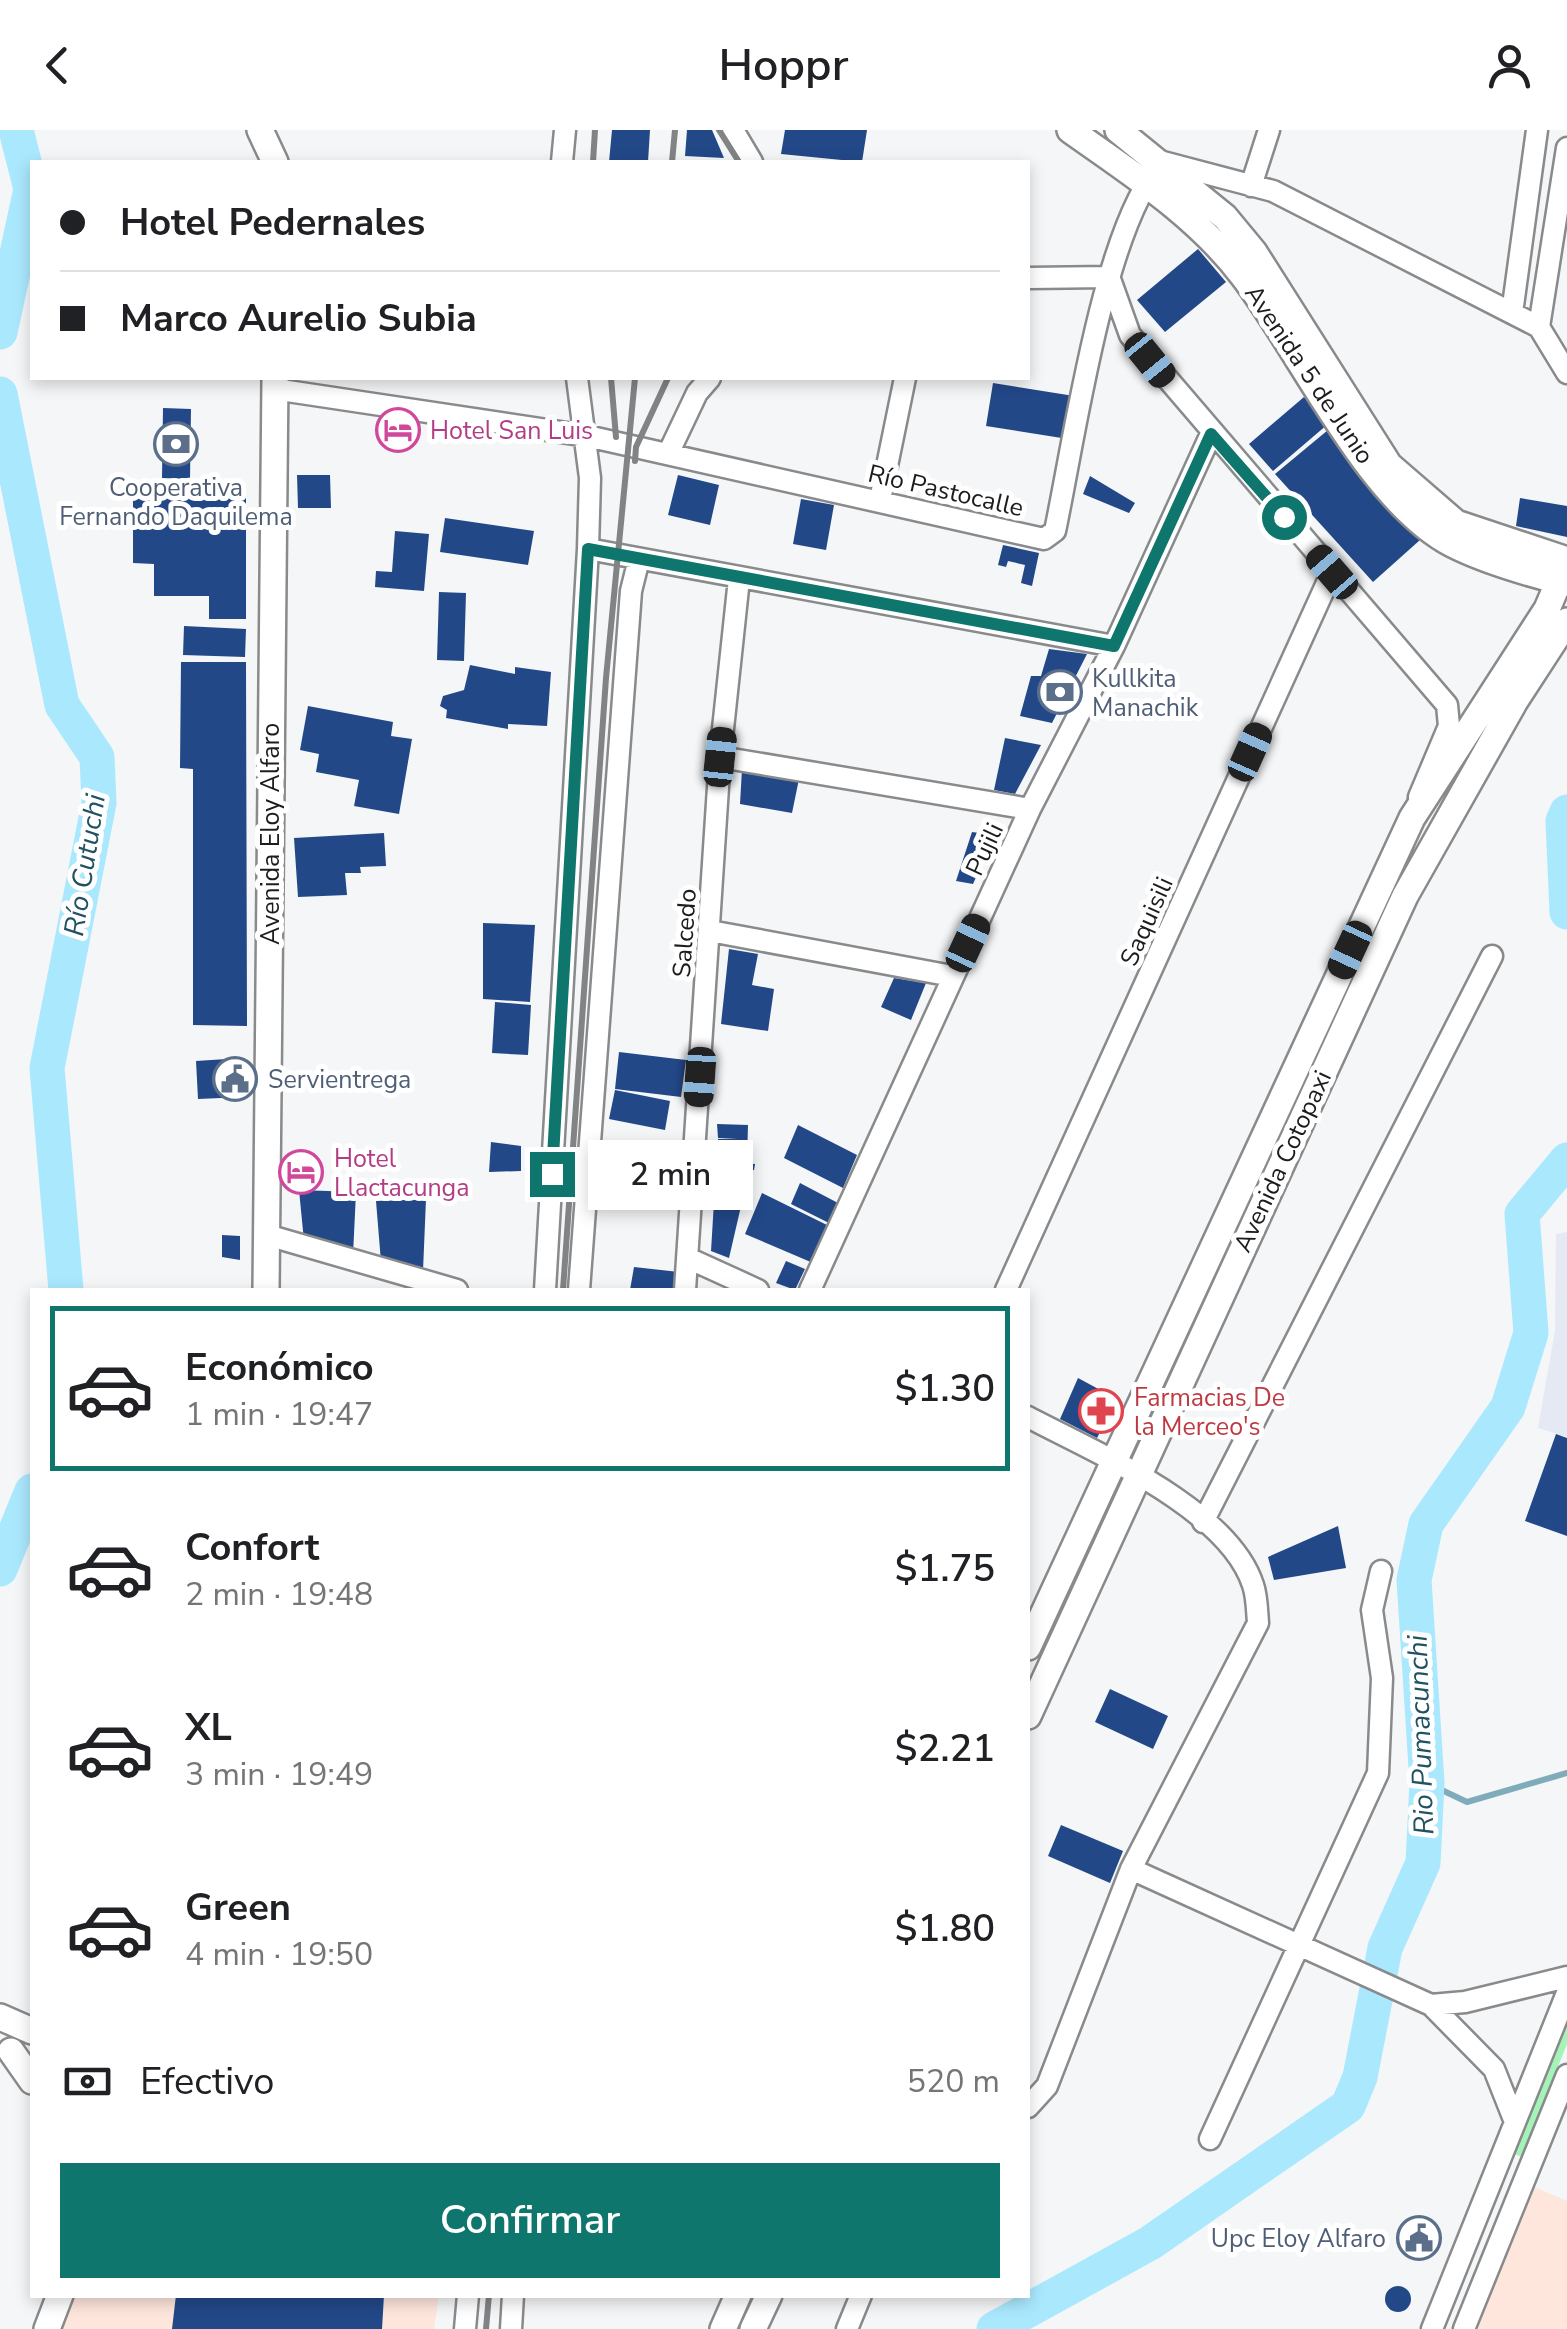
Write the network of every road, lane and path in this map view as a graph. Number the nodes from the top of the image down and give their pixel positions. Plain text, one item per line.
1 (260, 130) edge
2 (282, 130) edge
3 (565, 130) edge
4 (733, 130) edge
5 (1070, 130) edge
6 (1118, 130) edge
7 (1269, 130) edge
8 (1538, 130) edge
9 (1567, 148) edge
10 (276, 160) edge
11 (277, 160) edge
12 (562, 160) edge
13 (751, 160) edge
14 (1163, 162) junction
15 (1143, 182) junction
16 (1251, 186) junction
17 (1109, 277) junction
18 (1030, 278) edge
19 (1512, 313) junction
20 (1539, 327) junction
21 (1567, 373) edge
22 (577, 380) edge
23 (708, 380) edge
24 (904, 380) edge
25 (275, 383) edge
26 (1211, 434) junction
27 (587, 436) junction
28 (668, 454) junction
29 (880, 500) junction
30 (588, 549) junction
31 (639, 559) junction
32 (1332, 572) junction
33 (1565, 572) edge
34 (739, 580) junction
35 (1567, 621) edge
36 (1114, 646) junction
37 (720, 757) junction
38 (1030, 810) junction
39 (1412, 818) junction
40 (710, 932) junction
41 (1492, 956) dead end
42 (952, 976) junction
43 (267, 1235) junction
44 (688, 1258) junction
45 (266, 1288) edge
46 (451, 1288) edge
47 (545, 1288) edge
48 (579, 1288) edge
49 (685, 1288) edge
50 (754, 1288) edge
51 (811, 1288) edge
52 (1007, 1288) edge
53 (1030, 1418) edge
54 (1111, 1461) junction
55 (1136, 1473) junction
56 (1203, 1522) junction
57 (1381, 1571) dead end
58 (1030, 1643) edge
59 (1030, 1712) edge
60 (1132, 1869) junction
61 (1310, 1947) junction
62 (1567, 1977) edge
63 (1567, 1993) edge
64 (1425, 2001) junction
65 (14, 2052) edge
66 (1567, 2075) edge
67 (30, 2079) edge
68 (1030, 2105) edge
69 (1516, 2122) junction
70 (1210, 2138) dead end
71 (1498, 2164) junction
72 (1526, 2176) junction
73 (42, 2298) edge
74 (59, 2298) edge
75 (468, 2298) edge
76 (513, 2298) edge
77 (737, 2298) edge
78 (767, 2298) edge
79 (860, 2298) edge
80 (32, 2329) edge
81 (48, 2329) edge
82 (466, 2329) edge
83 (511, 2329) edge
84 (722, 2329) edge
85 (753, 2329) edge
86 (846, 2329) edge
87 (1432, 2329) edge
88 (1464, 2329) edge

1 - 10 main road
2 - 11 main road
3 - 12 street
4 - 13 street
5 - 15 main road, Avenida 5 de Junio
6 - 14 main road, Avenida 5 de Junio
7 - 16 street
8 - 19 street
9 - 20 street
14 - 15 street
14 - 16 street
14 - 33 main road, Avenida 5 de Junio
15 - 17 street, Río Pastocalle
15 - 33 main road, Avenida 5 de Junio
16 - 19 street
17 - 18 street
17 - 26 street
17 - 29 street, Río Pastocalle
19 - 20 street
20 - 21 street
22 - 27 street
23 - 28 street
24 - 29 street
25 - 27 street, Río Pastocalle
25 - 43 main road, Avenida Eloy Alfaro
26 - 32 street
26 - 36 street, Pujili
27 - 28 street, Río Pastocalle
27 - 30 street
28 - 29 street, Río Pastocalle
30 - 31 street
30 - 47 street
31 - 34 street
31 - 48 street
32 - 39 street
32 - 52 street, Saquisili
33 - 39 main road, Avenida Cotopaxi
34 - 36 street
34 - 37 street, Salcedo
35 - 55 main road, Avenida Cotopaxi
36 - 38 street, Pujili
37 - 38 street
37 - 40 street, Salcedo
38 - 42 street, Pujili
39 - 54 main road, Avenida Cotopaxi
40 - 42 street
40 - 44 street, Salcedo
41 - 56 street
42 - 51 street, Pujili
43 - 45 main road, Avenida Eloy Alfaro
43 - 46 street
44 - 49 street, Salcedo
44 - 50 street
53 - 54 street
54 - 55 street
54 - 58 main road, Avenida Cotopaxi
55 - 56 street
55 - 59 main road, Avenida Cotopaxi
56 - 60 street
57 - 61 street
60 - 61 street
60 - 68 street
61 - 64 street
61 - 70 street
62 - 64 street
63 - 69 street
64 - 69 street
65 - 67 main road
66 - 72 street
69 - 71 street
71 - 72 street
71 - 87 street
72 - 88 street
73 - 80 main road
74 - 81 main road
75 - 82 street
76 - 83 street
77 - 84 main road
78 - 85 main road
79 - 86 street

